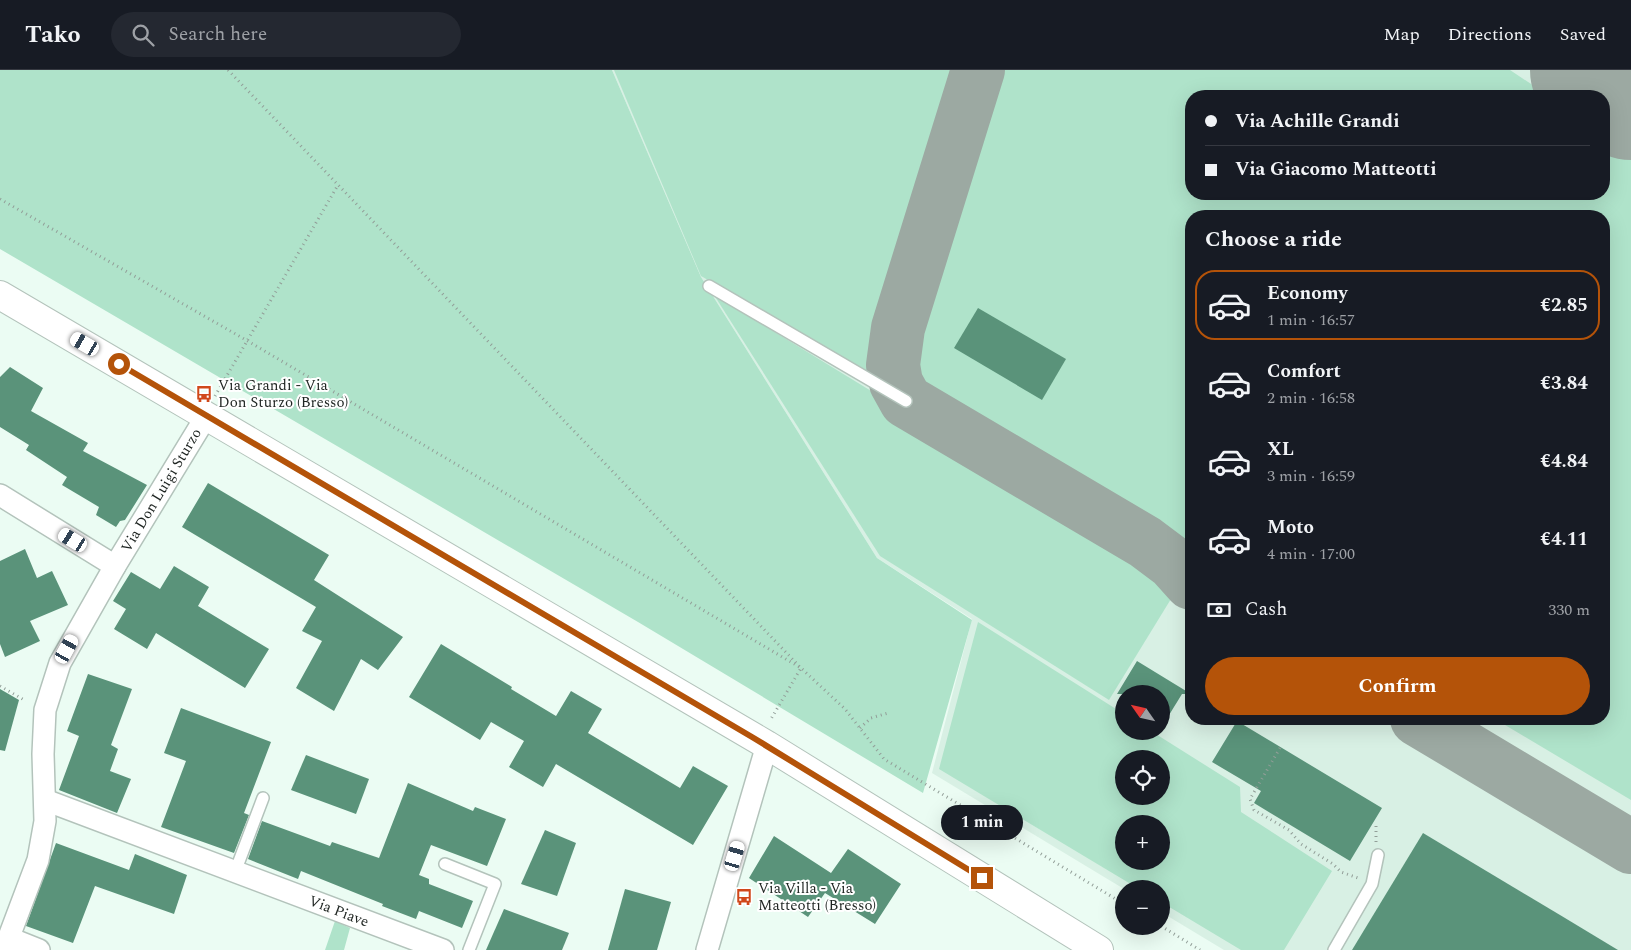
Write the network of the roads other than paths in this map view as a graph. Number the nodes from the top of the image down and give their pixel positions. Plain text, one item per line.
1 (709, 286) dead end
2 (0, 295) edge
3 (906, 400) dead end
4 (215, 408) junction
5 (0, 495) edge
6 (115, 566) junction
7 (767, 746) junction
8 (263, 798) dead end
9 (46, 800) junction
10 (1378, 855) dead end
11 (446, 864) dead end
12 (235, 872) junction
13 (6, 944) edge
14 (40, 950) edge
15 (443, 950) edge
16 (469, 950) edge
17 (707, 950) edge
18 (1098, 950) edge
19 (1334, 950) edge

1 - 3 lane
2 - 4 street
4 - 6 street, Via Don Luigi Sturzo
4 - 7 street
5 - 6 street, Via Don Luigi Sturzo
6 - 9 street, Via Don Luigi Sturzo
7 - 17 street
7 - 18 street
8 - 12 lane
9 - 12 street, Via Piave
9 - 13 street, Via Don Luigi Sturzo
10 - 19 lane
11 - 16 lane
12 - 15 street, Via Piave
13 - 14 street

